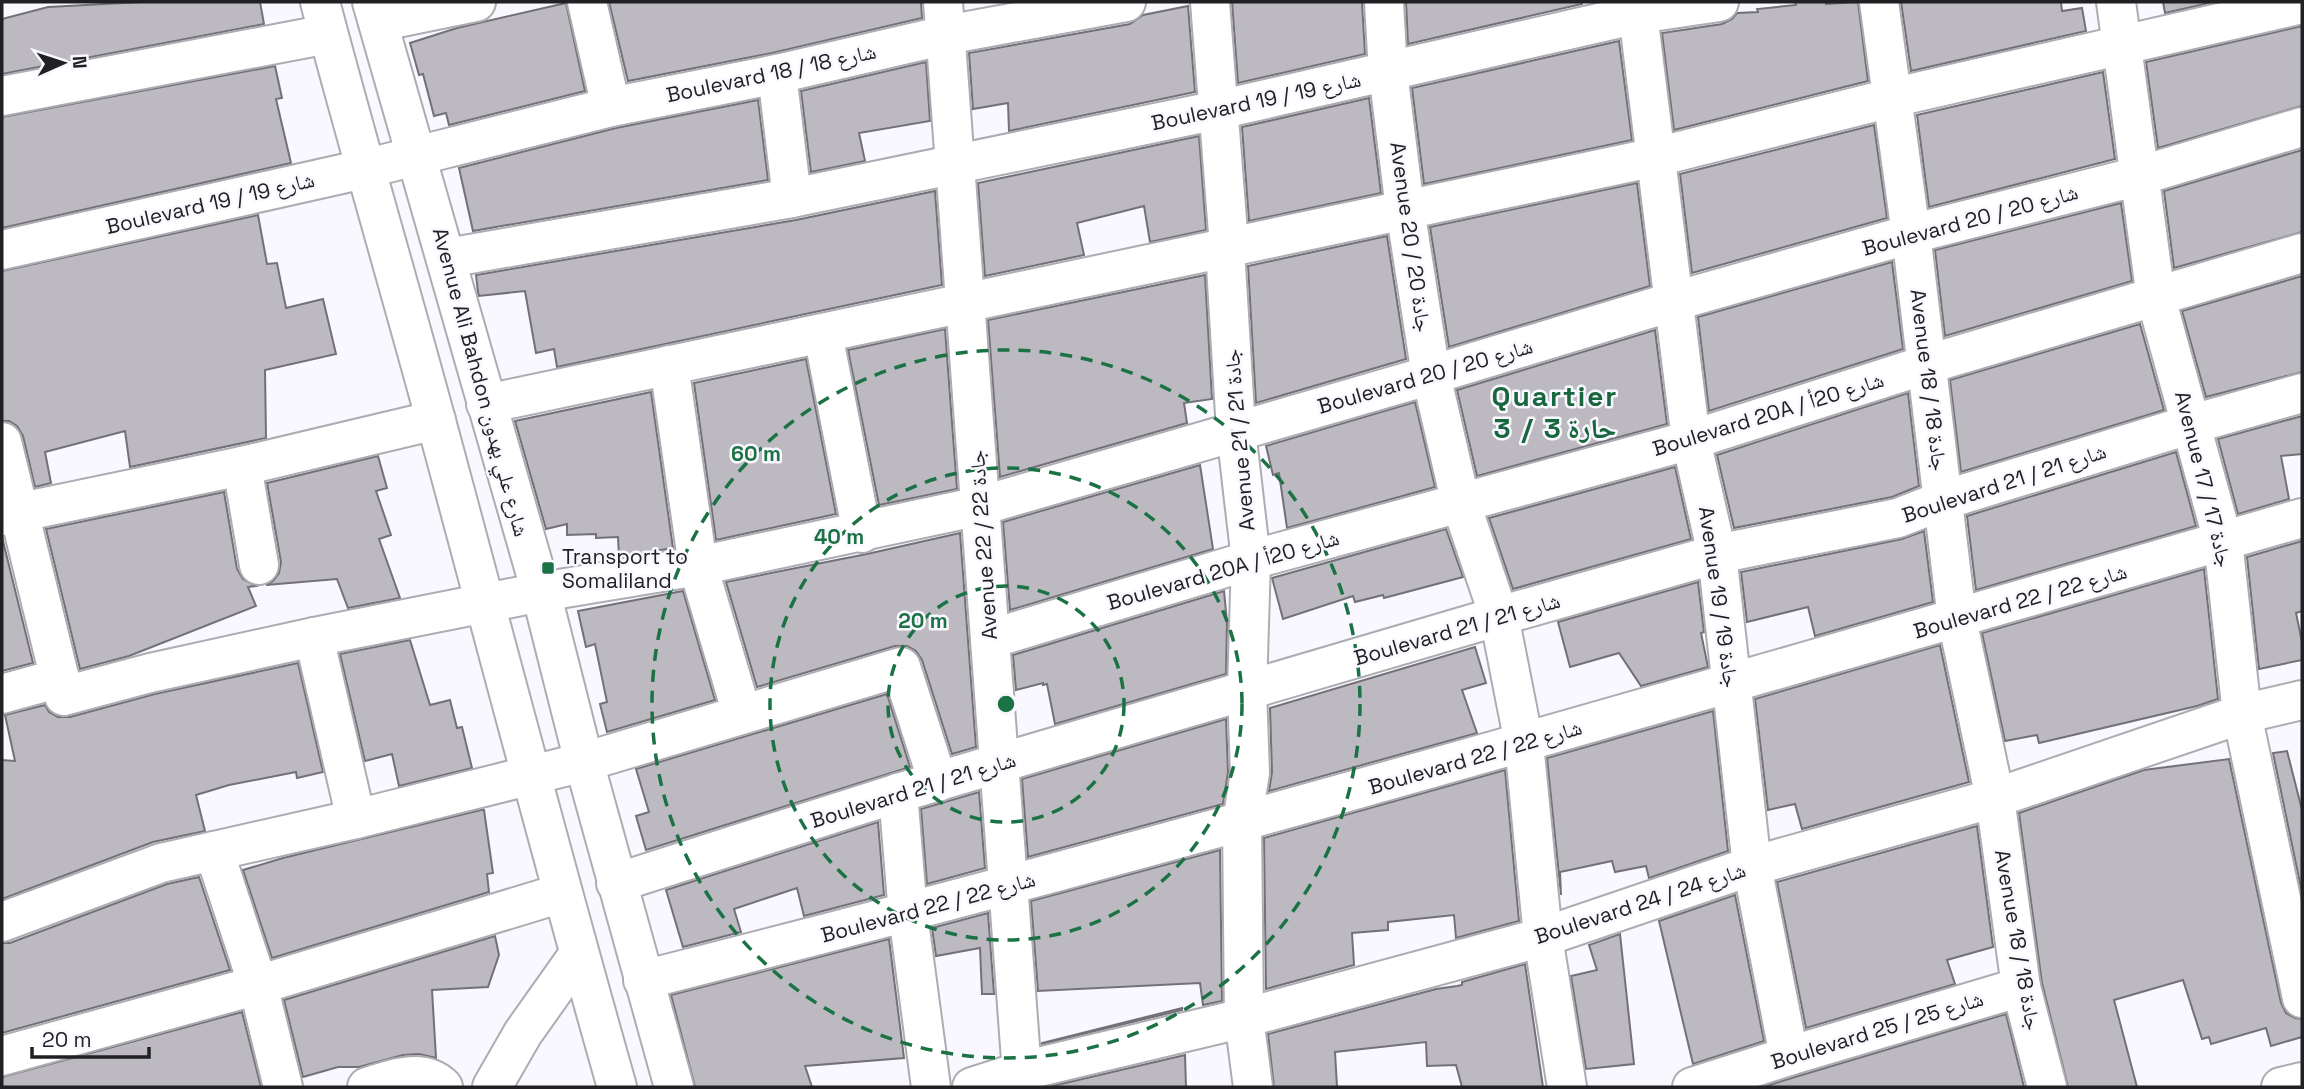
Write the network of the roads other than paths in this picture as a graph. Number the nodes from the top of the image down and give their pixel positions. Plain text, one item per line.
1 (476, 2) edge
2 (587, 2) edge
3 (1126, 2) edge
4 (1210, 2) edge
5 (1384, 2) edge
6 (1718, 2) edge
7 (1879, 2) edge
8 (2116, 2) edge
9 (2302, 4) edge
10 (375, 12) edge
11 (1638, 14) junction
12 (324, 18) edge
13 (945, 18) edge
14 (2123, 44) junction
15 (1388, 72) junction
16 (777, 74) junction
17 (2, 96) edge
18 (1891, 98) junction
19 (611, 107) junction
20 (1218, 110) junction
21 (2302, 127) edge
22 (417, 154) junction
23 (1656, 157) junction
24 (955, 164) junction
25 (364, 169) junction
26 (2139, 176) junction
27 (792, 198) junction
28 (1405, 209) junction
29 (1911, 234) junction
30 (1225, 249) junction
31 (2, 250) edge
32 (2302, 253) edge
33 (447, 258) junction
34 (2156, 298) junction
35 (1675, 301) junction
36 (965, 302) junction
37 (823, 334) junction
38 (669, 365) junction
39 (1926, 365) junction
40 (1431, 375) junction
41 (2302, 393) edge
42 (486, 404) junction
43 (436, 420) junction
44 (2192, 424) junction
45 (1236, 430) junction
46 (1691, 440) junction
47 (2, 442) edge
48 (242, 466) junction
49 (1944, 500) junction
50 (1461, 504) junction
51 (980, 506) junction
52 (10, 513) edge
53 (2302, 518) edge
54 (862, 533) junction
55 (2223, 541) junction
56 (1717, 554) junction
57 (1251, 560) junction
58 (259, 565) dead end
59 (698, 566) junction
60 (541, 593) junction
61 (485, 604) junction
62 (1499, 616) junction
63 (1957, 619) junction
64 (314, 637) junction
65 (990, 639) junction
66 (60, 678) junction
67 (1732, 683) junction
68 (1247, 690) junction
69 (2, 694) edge
70 (2302, 700) edge
71 (743, 714) junction
72 (2242, 714) junction
73 (1524, 743) junction
74 (584, 762) junction
75 (998, 764) junction
76 (531, 775) junction
77 (938, 782) junction
78 (898, 793) junction
79 (1995, 798) junction
80 (356, 819) junction
81 (1242, 822) junction
82 (214, 851) junction
83 (1752, 866) junction
84 (616, 883) junction
85 (1008, 887) junction
86 (562, 893) junction
87 (908, 914) junction
88 (2, 922) edge
89 (1543, 936) junction
90 (579, 954) junction
91 (643, 980) junction
92 (258, 985) junction
93 (2021, 987) junction
94 (2302, 998) edge
95 (1244, 1018) junction
96 (2, 1056) edge
97 (1789, 1056) junction
98 (1022, 1079) edge
99 (2302, 1082) edge
100 (283, 1087) edge
101 (367, 1087) edge
102 (443, 1087) edge
103 (492, 1087) edge
104 (617, 1087) edge
105 (674, 1087) edge
106 (931, 1087) edge
107 (972, 1087) edge
108 (1253, 1087) edge
109 (1567, 1087) edge
110 (1692, 1087) edge
111 (2047, 1087) edge
112 (2281, 1087) edge

1 - 10 street
2 - 19 street
3 - 13 street, Boulevard 18 / شارع 18
4 - 20 street, Avenue 21 / جادة 21
5 - 15 street, Avenue 20 / جادة 20
6 - 11 street, Boulevard 19 / شارع 19
7 - 18 street, Avenue 18 / جادة 18
8 - 14 street, Avenue 17 / جادة 17
9 - 14 street
10 - 22 street, Avenue Ali Bahdon شارع علي بهدون
11 - 15 street, Boulevard 19 / شارع 19
11 - 23 street, Avenue 19 / جادة 19
12 - 17 street
12 - 25 street
13 - 16 street, Boulevard 18 / شارع 18
13 - 24 street, Avenue 22 / جادة 22
14 - 18 street
14 - 26 street, Avenue 17 / جادة 17
15 - 20 street, Boulevard 19 / شارع 19
15 - 28 street, Avenue 20 / جادة 20
16 - 19 street, Boulevard 18 / شارع 18
16 - 27 street
18 - 23 street
18 - 29 street, Avenue 18 / جادة 18
19 - 22 street, Boulevard 18 / شارع 18
20 - 24 street, Boulevard 19 / شارع 19
20 - 30 street, Avenue 21 / جادة 21
21 - 26 street, Boulevard 20 / شارع 20
22 - 25 street, Boulevard 19 / شارع 19
22 - 33 street, Avenue Ali Bahdon شارع علي بهدون
23 - 28 street
23 - 35 street, Avenue 19 / جادة 19
24 - 27 street, Boulevard 19 / شارع 19
24 - 36 street, Avenue 22 / جادة 22
25 - 31 street, Boulevard 19 / شارع 19
25 - 43 street
26 - 29 street, Boulevard 20 / شارع 20
26 - 34 street, Avenue 17 / جادة 17
27 - 33 street, Boulevard 19 / شارع 19
28 - 30 street
28 - 40 street, Avenue 20 / جادة 20
29 - 35 street, Boulevard 20 / شارع 20
29 - 39 street, Avenue 18 / جادة 18
30 - 36 street
30 - 45 street, Avenue 21 / جادة 21
32 - 34 street, Boulevard 20A / شارع 20أ
33 - 42 street, Avenue Ali Bahdon شارع علي بهدون
34 - 39 street, Boulevard 20A / شارع 20أ
34 - 44 street, Avenue 17 / جادة 17
35 - 40 street, Boulevard 20 / شارع 20
35 - 46 street, Avenue 19 / جادة 19
36 - 37 street
36 - 51 street, Avenue 22 / جادة 22
37 - 38 street
37 - 54 street
38 - 42 street
38 - 59 street
39 - 46 street, Boulevard 20A / شارع 20أ
39 - 49 street, Avenue 18 / جادة 18
40 - 45 street, Boulevard 20 / شارع 20
40 - 50 street, Avenue 20 / جادة 20
41 - 44 street, Boulevard 21 / شارع 21
42 - 60 street, Avenue Ali Bahdon شارع علي بهدون
43 - 48 street
43 - 61 street
44 - 49 street, Boulevard 21 / شارع 21
44 - 55 street, Avenue 17 / جادة 17
45 - 51 street, Boulevard 20 / شارع 20
45 - 57 street, Avenue 21 / جادة 21
46 - 50 street, Boulevard 20A / شارع 20أ
46 - 56 street, Avenue 19 / جادة 19
47 - 52 street
48 - 52 street
48 - 58 street
49 - 56 street, Boulevard 21 / شارع 21
49 - 63 street, Avenue 18 / جادة 18
50 - 57 street, Boulevard 20A / شارع 20أ
50 - 62 street, Avenue 20 / جادة 20
51 - 54 street, Boulevard 20 / شارع 20
51 - 65 street, Avenue 22 / جادة 22
52 - 66 street
53 - 55 street, Boulevard 22 / شارع 22
54 - 59 street, Boulevard 20 / شارع 20
55 - 63 street, Boulevard 22 / شارع 22
55 - 72 street, Avenue 17 / جادة 17
56 - 62 street, Boulevard 21 / شارع 21
56 - 67 street, Avenue 19 / جادة 19
57 - 65 street, Boulevard 20A / شارع 20أ
57 - 68 street, Avenue 21 / جادة 21
59 - 60 street, Boulevard 20 / شارع 20
59 - 71 street
60 - 61 street, Boulevard 20 / شارع 20
60 - 74 street, Avenue Ali Bahdon شارع علي بهدون
61 - 64 street, Boulevard 20 / شارع 20
61 - 76 street
62 - 68 street, Boulevard 21 / شارع 21
62 - 73 street, Avenue 20 / جادة 20
63 - 67 street, Boulevard 22 / شارع 22
63 - 79 street, Avenue 18 / جادة 18
64 - 66 street, Boulevard 20 / شارع 20
64 - 80 street
65 - 75 street, Avenue 22 / جادة 22
66 - 69 street
67 - 73 street, Boulevard 22 / شارع 22
67 - 83 street, Avenue 19 / جادة 19
68 - 75 street, Boulevard 21 / شارع 21
68 - 81 street, Avenue 21 / جادة 21
70 - 72 street, Boulevard 24 / شارع 24
71 - 74 street
71 - 77 street
72 - 79 street, Boulevard 24 / شارع 24
72 - 94 street, Avenue 17 / جادة 17
73 - 81 street, Boulevard 22 / شارع 22
73 - 89 street, Avenue 20 / جادة 20
74 - 76 street
74 - 84 street, Avenue Ali Bahdon شارع علي بهدون
75 - 77 street, Boulevard 21 / شارع 21
75 - 85 street, Avenue 22 / جادة 22
76 - 80 street
76 - 86 street
77 - 78 street, Boulevard 21 / شارع 21
78 - 84 street, Boulevard 21 / شارع 21
78 - 87 street
79 - 83 street, Boulevard 24 / شارع 24
79 - 93 street, Avenue 18 / جادة 18
80 - 82 street
81 - 85 street, Boulevard 22 / شارع 22
81 - 95 street, Avenue 21 / جادة 21
82 - 88 street
82 - 92 street
83 - 89 street, Boulevard 24 / شارع 24
83 - 97 street, Avenue 19 / جادة 19
84 - 91 street, Avenue Ali Bahdon شارع علي بهدون
85 - 87 street, Boulevard 22 / شارع 22
85 - 98 street, Avenue 22 / جادة 22
86 - 90 street
86 - 92 street
87 - 91 street, Boulevard 22 / شارع 22
87 - 106 street
89 - 95 street, Boulevard 24 / شارع 24
89 - 109 street, Avenue 20 / جادة 20
90 - 103 street
90 - 104 street
91 - 105 street, Avenue Ali Bahdon شارع علي بهدون
92 - 96 street
92 - 100 street
93 - 97 street, Boulevard 25 / شارع 25
93 - 111 street, Avenue 18 / جادة 18
95 - 98 street, Boulevard 24 / شارع 24
95 - 108 street, Avenue 21 / جادة 21
97 - 110 street, Boulevard 25 / شارع 25
98 - 107 street, Boulevard 24 / شارع 24
99 - 112 street
101 - 102 street

